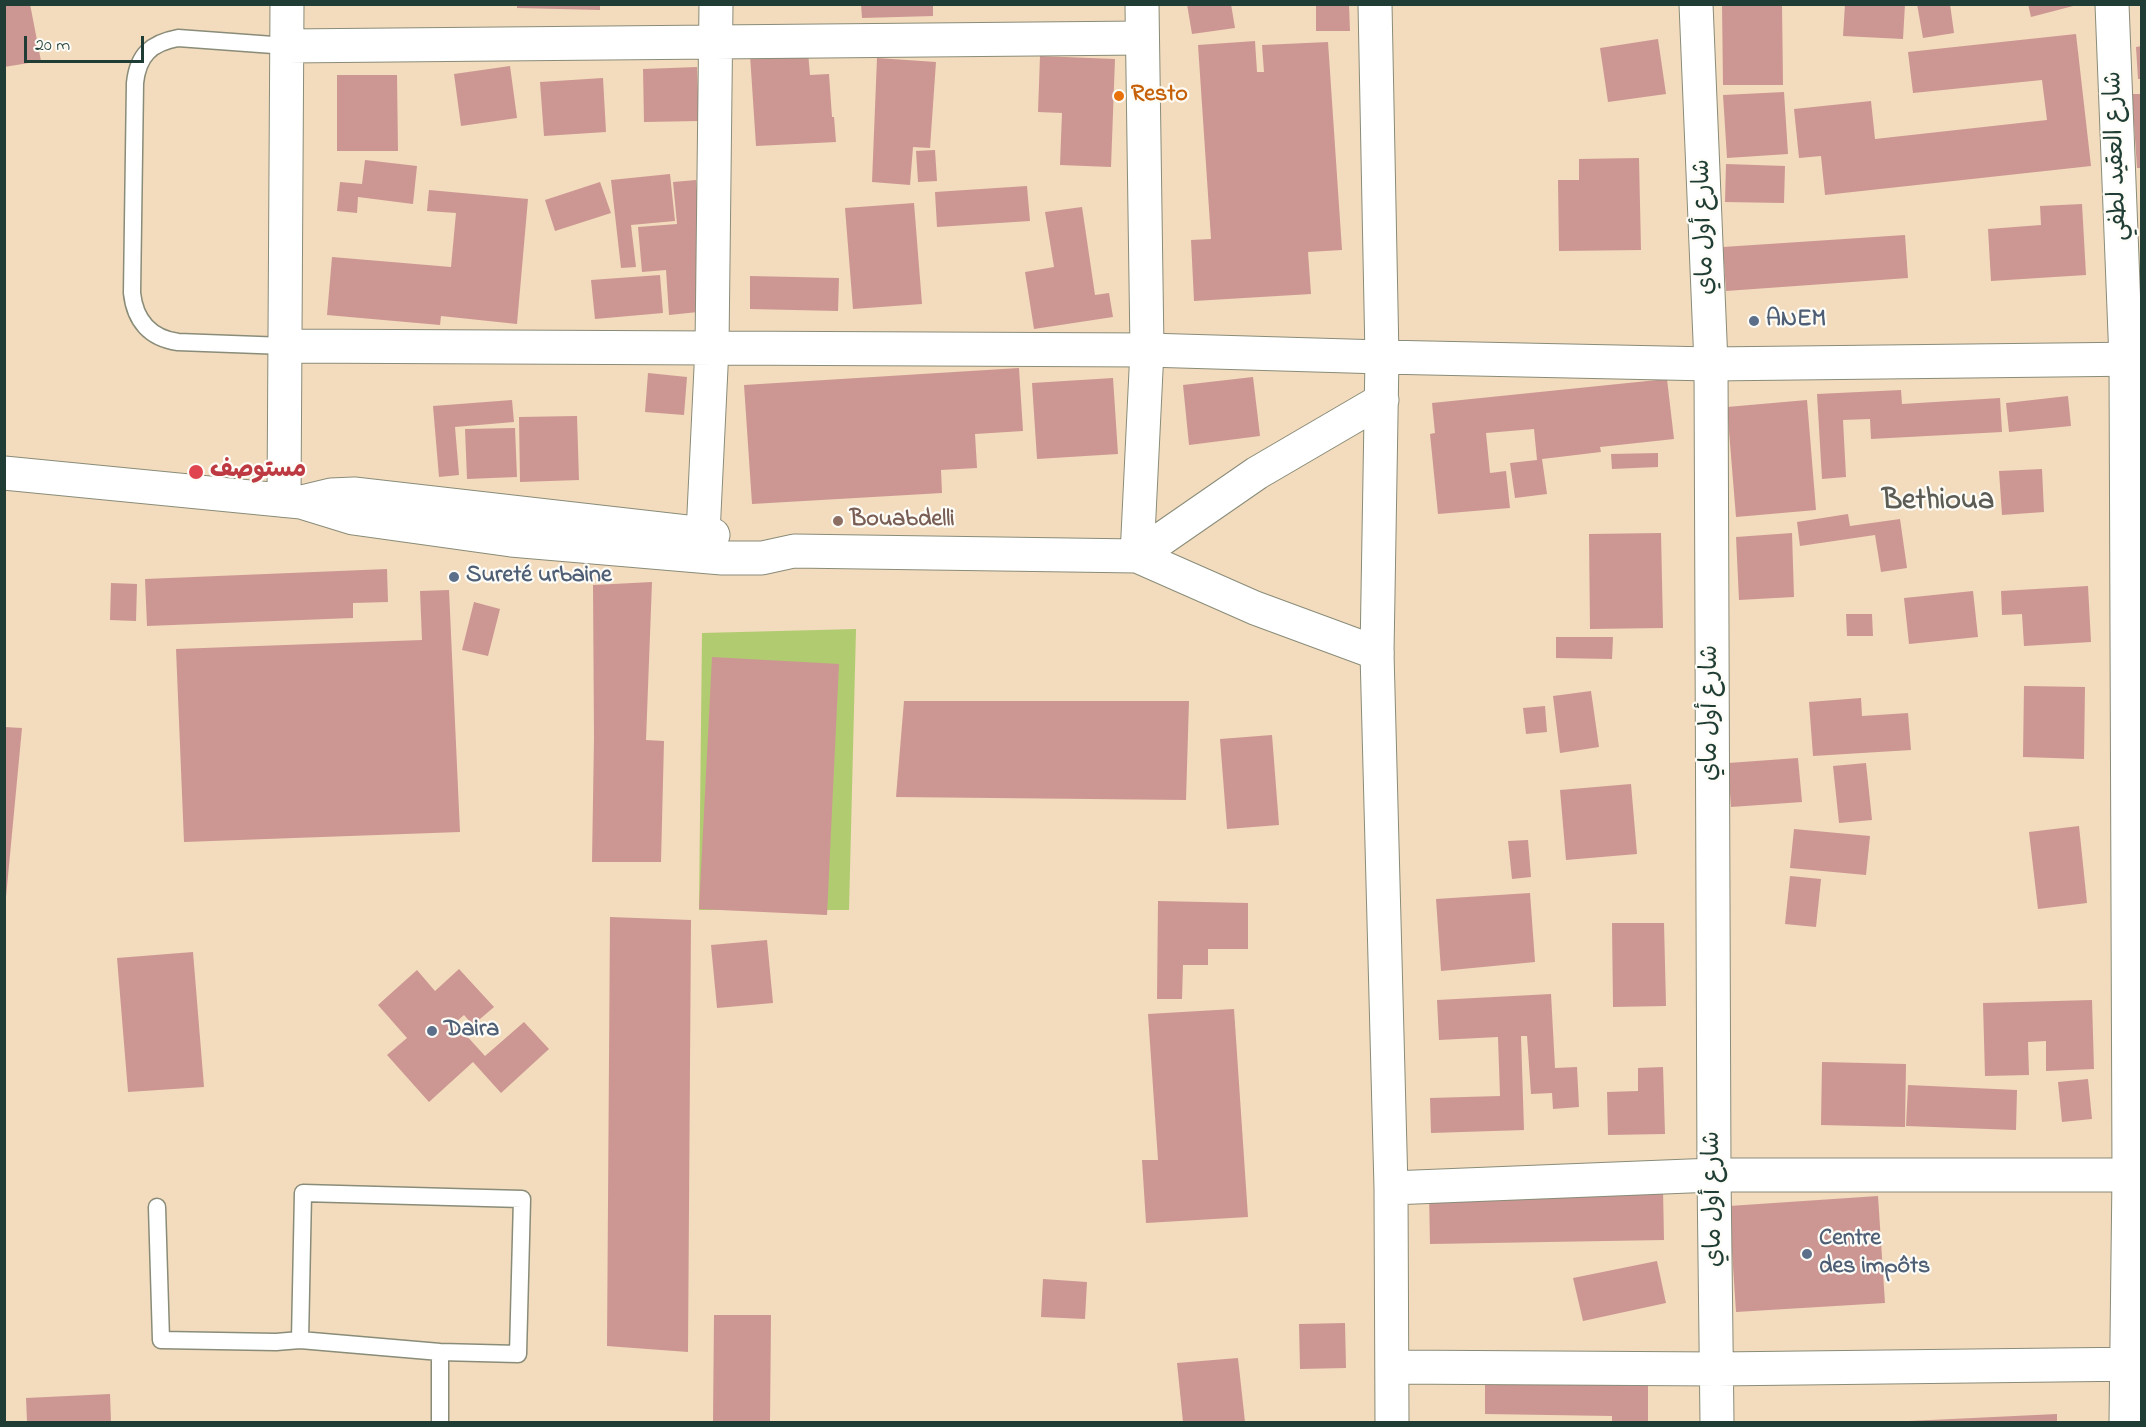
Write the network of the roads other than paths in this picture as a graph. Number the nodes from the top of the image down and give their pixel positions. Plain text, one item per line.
1 (287, 4) edge
2 (716, 4) edge
3 (1142, 4) edge
4 (1375, 4) edge
5 (1696, 4) edge
6 (2112, 4) edge
7 (1142, 38) junction
8 (716, 42) junction
9 (287, 46) junction
10 (285, 346) junction
11 (712, 347) junction
12 (1147, 350) junction
13 (1382, 357) junction
14 (2134, 359) edge
15 (1711, 364) junction
16 (1382, 400) junction
17 (4, 473) edge
18 (293, 501) junction
19 (703, 534) junction
20 (794, 551) junction
21 (1137, 556) junction
22 (1377, 653) junction
23 (1714, 1175) junction
24 (2135, 1175) edge
25 (1391, 1188) junction
26 (157, 1207) dead end
27 (300, 1341) junction
28 (440, 1352) junction
29 (2135, 1364) edge
30 (1392, 1367) junction
31 (1717, 1369) junction
32 (440, 1422) edge
33 (1392, 1422) edge
34 (1717, 1422) edge
35 (2126, 1422) edge

1 - 9 street
2 - 8 street
3 - 7 street
4 - 13 street
5 - 15 street, شارع أول ماي
6 - 14 street, شارع العقيد لطفي
7 - 8 street
7 - 12 street
8 - 9 street
8 - 11 street
9 - 10 street
9 - 10 lane
10 - 11 street
10 - 18 street
11 - 12 street
11 - 19 street
12 - 13 street
12 - 21 street
13 - 15 street
13 - 16 street
14 - 15 street
14 - 24 street, شارع العقيد لطفي
15 - 23 street, شارع أول ماي
16 - 21 street
16 - 22 street
17 - 18 street
18 - 19 street
18 - 20 street
19 - 20 street
20 - 21 street
21 - 22 street
22 - 25 street
23 - 24 street
23 - 25 street
23 - 31 street, شارع أول ماي
24 - 29 street, شارع العقيد لطفي
25 - 30 street
26 - 27 lane
27 - 28 lane
27 - 28 lane
28 - 32 lane
29 - 31 street
29 - 35 street, شارع العقيد لطفي
30 - 31 street
30 - 33 street
31 - 34 street, شارع أول ماي

